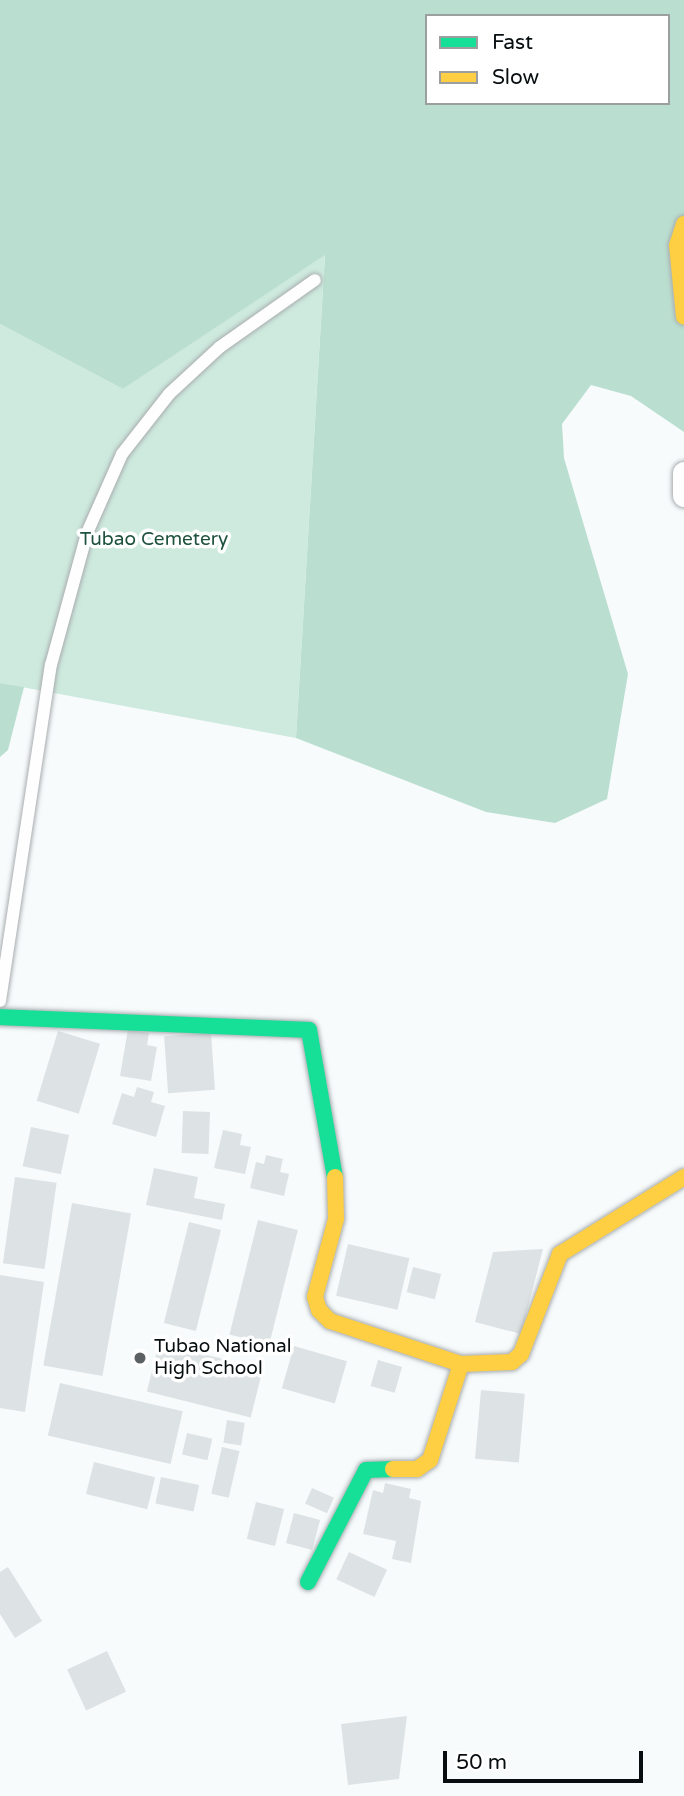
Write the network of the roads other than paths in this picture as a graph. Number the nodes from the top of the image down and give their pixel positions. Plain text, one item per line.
1 (684, 224) edge
2 (315, 280) dead end
3 (684, 317) edge
4 (684, 473) edge
5 (684, 495) edge
6 (0, 1001) edge
7 (0, 1017) edge
8 (684, 1177) edge
9 (461, 1364) junction
10 (308, 1582) dead end

1 - 3 street
2 - 6 lane
4 - 5 street
7 - 9 street
8 - 9 street
9 - 10 street

